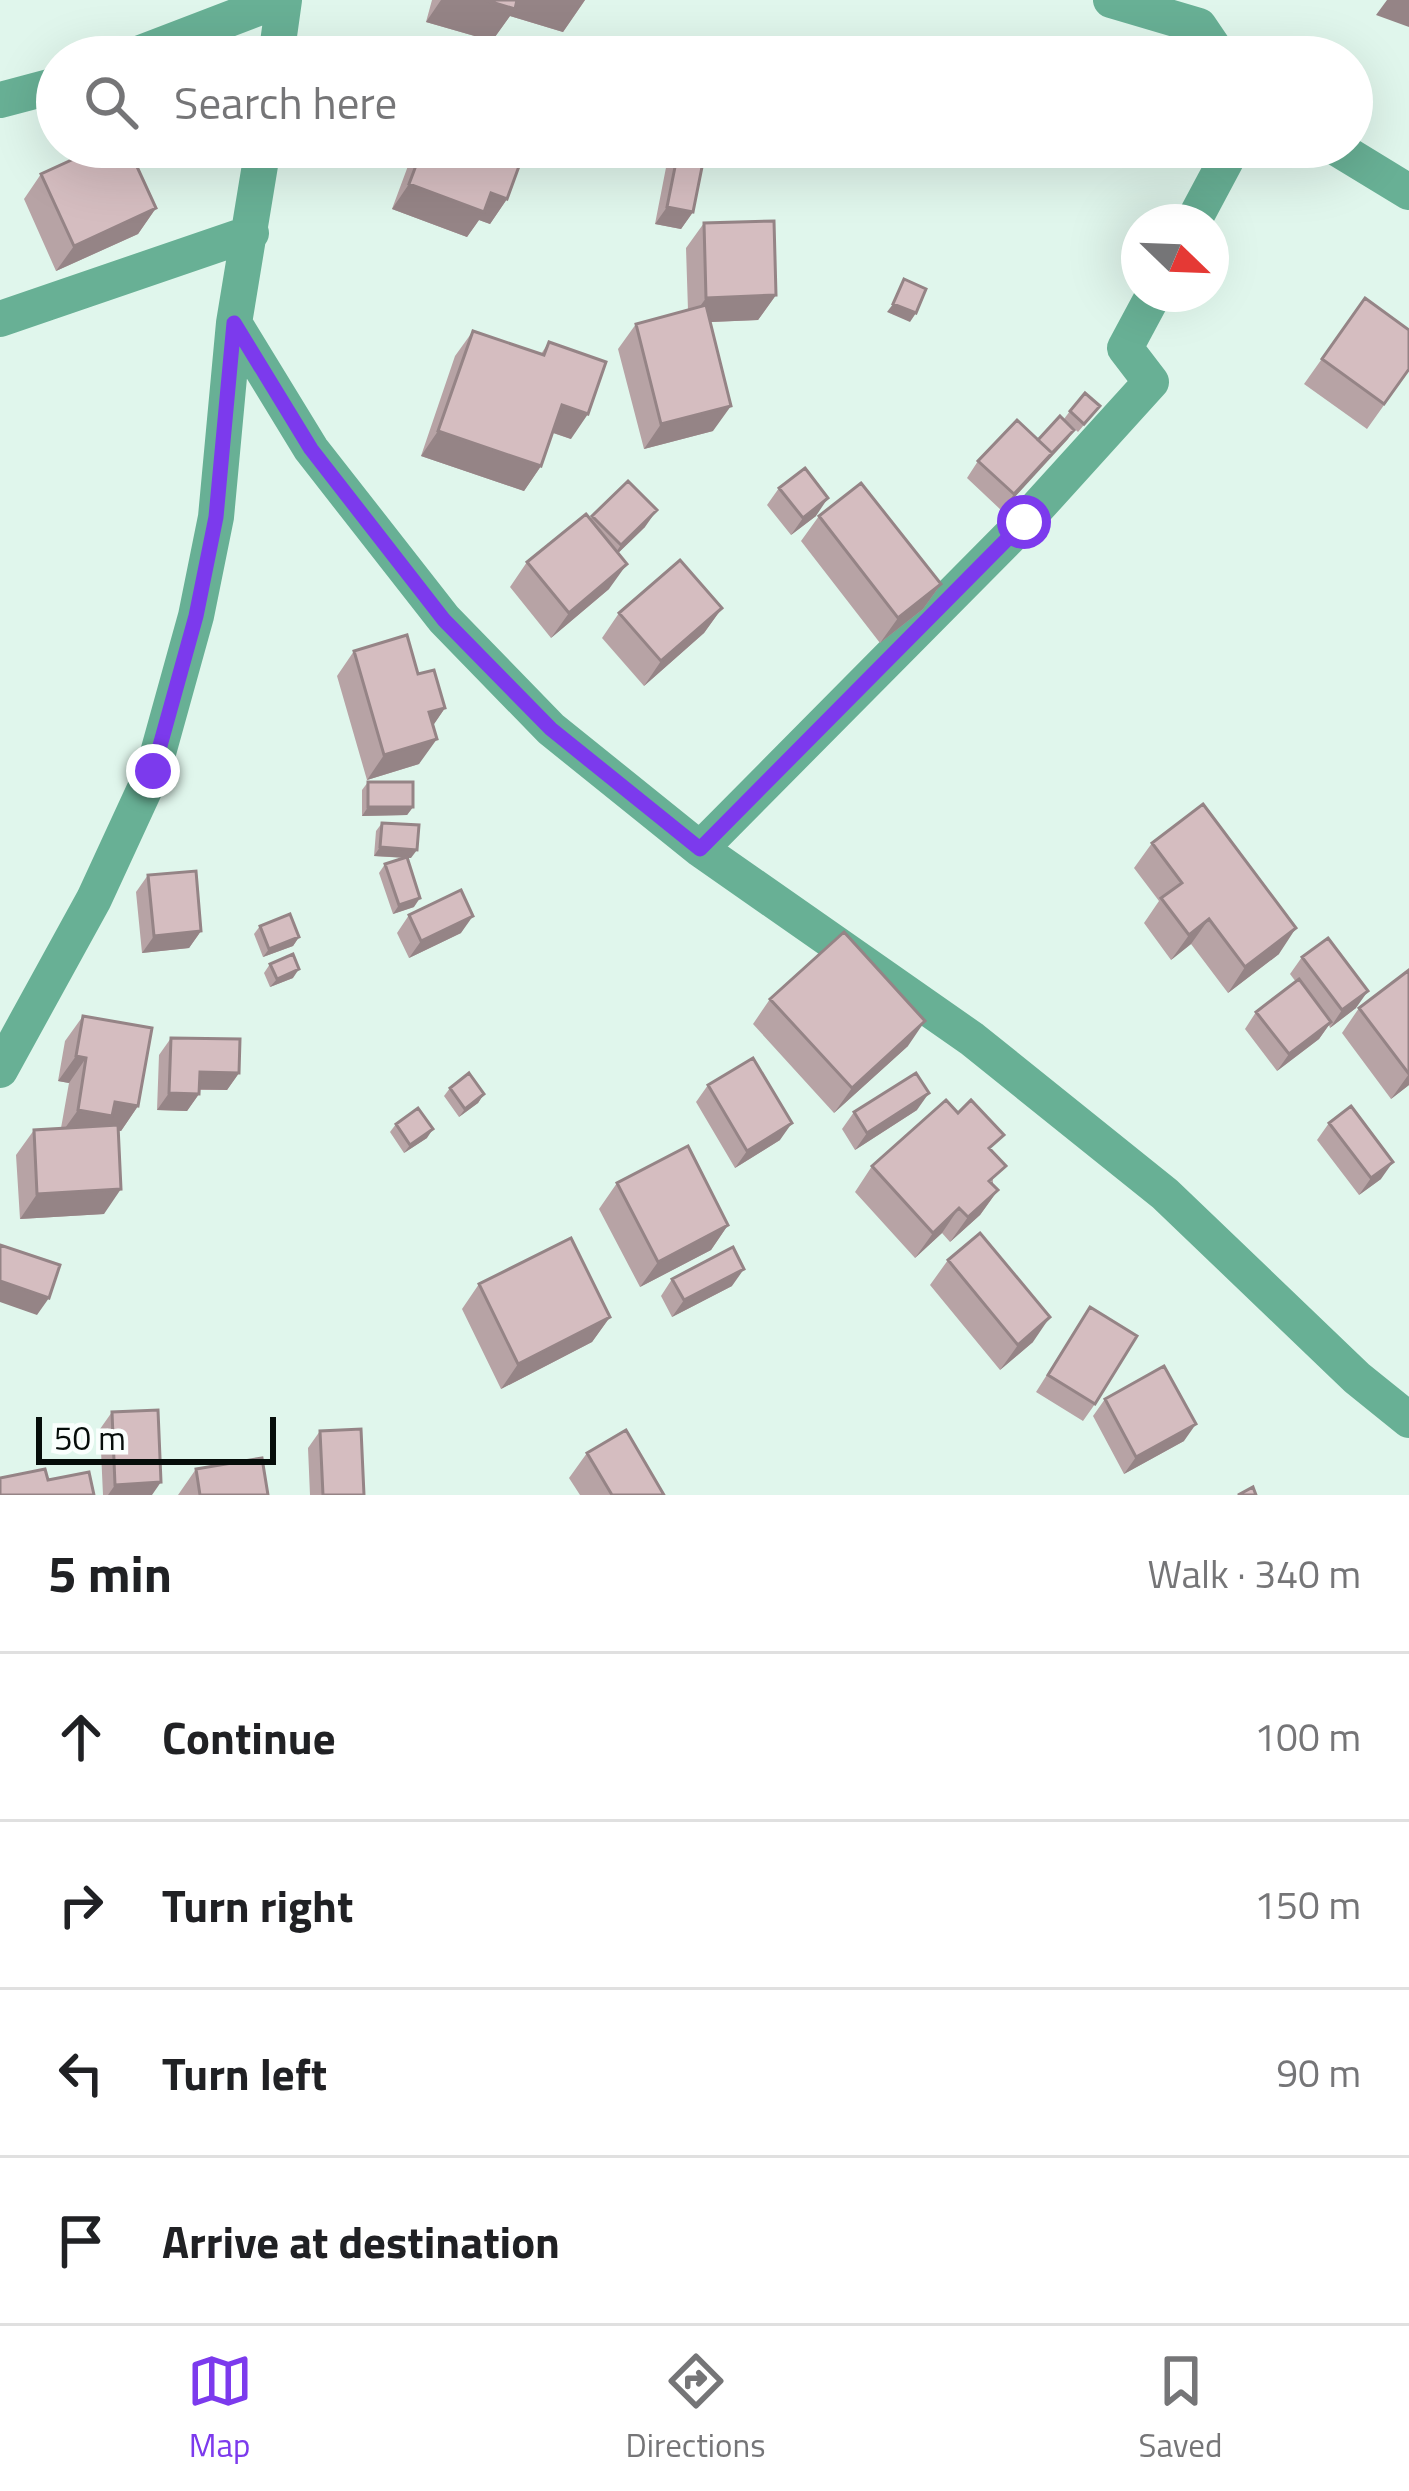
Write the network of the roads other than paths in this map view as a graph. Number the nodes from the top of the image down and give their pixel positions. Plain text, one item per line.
1 (282, 0) edge
2 (1111, 0) edge
3 (1210, 13) edge
4 (186, 36) edge
5 (278, 36) edge
6 (36, 91) edge
7 (0, 100) edge
8 (260, 168) edge
9 (1222, 168) edge
10 (1370, 168) edge
11 (1409, 192) edge
12 (1202, 204) edge
13 (251, 233) junction
14 (1144, 312) edge
15 (0, 319) edge
16 (234, 323) junction
17 (700, 849) junction
18 (0, 1070) edge
19 (1409, 1420) edge

1 - 4 street
1 - 5 street
2 - 3 street
6 - 7 street
8 - 13 street
9 - 12 street
10 - 11 street
13 - 15 street
13 - 16 street
14 - 17 street
16 - 17 street
16 - 18 street
17 - 19 street

